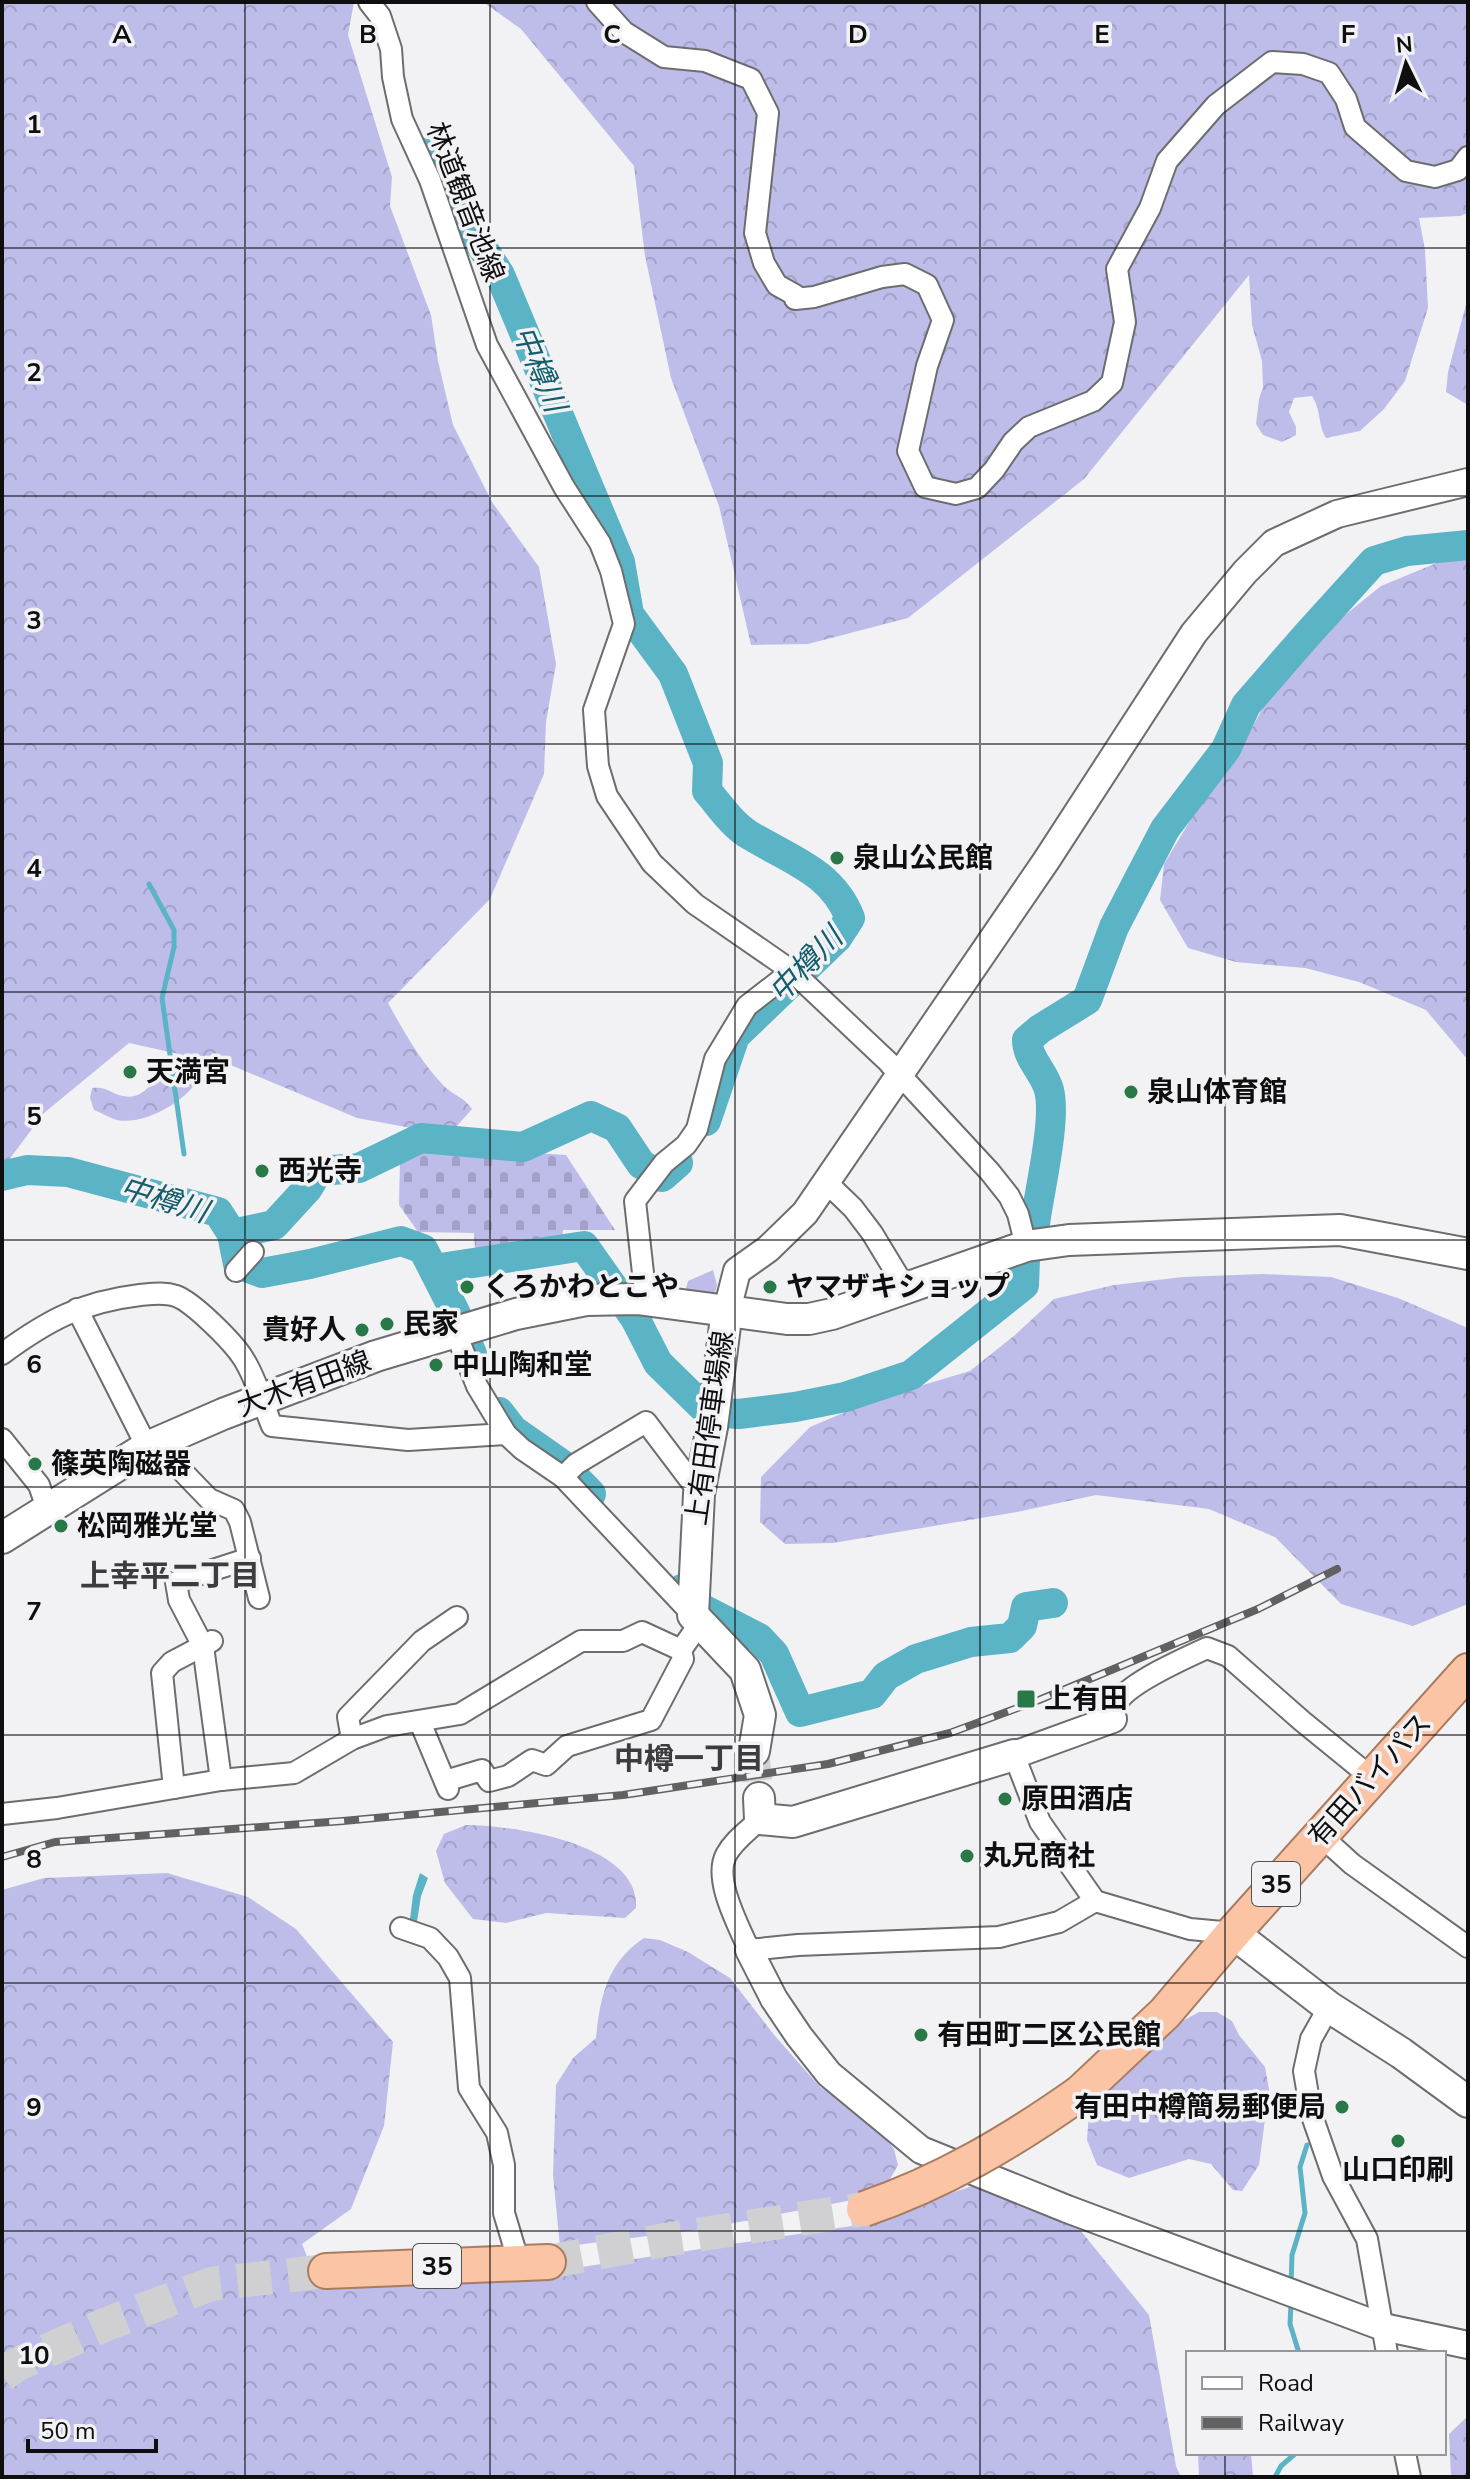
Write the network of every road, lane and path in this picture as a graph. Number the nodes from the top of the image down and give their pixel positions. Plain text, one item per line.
1 (369, 2) edge
2 (597, 2) edge
3 (1468, 157) edge
4 (1468, 482) edge
5 (792, 971) junction
6 (900, 1073) junction
7 (826, 1182) junction
8 (1026, 1246) junction
9 (253, 1252) dead end
10 (1468, 1254) edge
11 (236, 1271) dead end
12 (644, 1282) dead end
13 (906, 1289) junction
14 (77, 1309) junction
15 (727, 1310) junction
16 (455, 1331) junction
17 (2, 1354) edge
18 (261, 1400) junction
19 (506, 1434) junction
20 (2, 1439) edge
21 (154, 1444) junction
22 (568, 1472) junction
23 (699, 1492) junction
24 (47, 1508) junction
25 (2, 1538) edge
26 (250, 1558) junction
27 (259, 1598) dead end
28 (457, 1617) dead end
29 (697, 1619) junction
30 (208, 1643) junction
31 (681, 1650) junction
32 (1468, 1671) edge
33 (1113, 1719) joint
34 (420, 1722) junction
35 (352, 1739) junction
36 (754, 1751) tunnel mouth
37 (1014, 1755) junction
38 (1372, 1778) junction
39 (221, 1780) junction
40 (174, 1788) junction
41 (760, 1808) joint
42 (2, 1814) edge
43 (1320, 1835) junction
44 (1095, 1901) junction
45 (401, 1928) dead end
46 (1233, 1933) junction
47 (1468, 1947) edge
48 (749, 1950) junction
49 (1329, 2007) junction
50 (1468, 2102) edge
51 (864, 2209) tunnel mouth
52 (534, 2262) joint
53 (326, 2271) tunnel mouth
54 (1385, 2340) edge
55 (1468, 2345) edge
56 (1405, 2455) edge
57 (1410, 2477) edge

1 - 5 street, 林道観音池線
2 - 3 street
4 - 6 street
5 - 6 street, 林道観音池線
5 - 6 street
5 - 12 street
6 - 7 street
6 - 8 street
7 - 13 street
7 - 15 street
8 - 10 main road, 上有田停車場線
8 - 13 main road, 上有田停車場線
9 - 11 street
13 - 15 main road, 上有田停車場線
14 - 17 street
14 - 18 street
14 - 21 street
15 - 16 main road, 大木有田線
15 - 23 main road, 上有田停車場線
16 - 18 main road, 大木有田線
16 - 19 street
18 - 19 street
18 - 21 main road, 大木有田線
19 - 22 street
20 - 24 street
21 - 24 main road, 大木有田線
21 - 26 street
22 - 23 street
22 - 29 street
23 - 29 main road, 上有田停車場線
24 - 25 main road, 大木有田線
26 - 27 street
26 - 30 street
28 - 35 street
29 - 31 street
29 - 36 main road
30 - 39 street
30 - 40 street
31 - 34 street
31 - 34 street
32 - 38 highway, 有田バイパス / 35
33 - 37 street
33 - 38 street
34 - 35 street
35 - 39 street
37 - 41 main road
37 - 44 street
38 - 43 highway, 有田バイパス / 35
39 - 40 street
40 - 42 street
41 - 48 street
43 - 46 highway, 有田バイパス / 35
43 - 47 street
44 - 46 street
44 - 48 street
45 - 52 street
46 - 49 main road
46 - 51 highway, 有田バイパス / 35, bridge
48 - 54 street
49 - 50 main road
49 - 54 street
52 - 53 highway, 35
54 - 55 street
56 - 57 street

